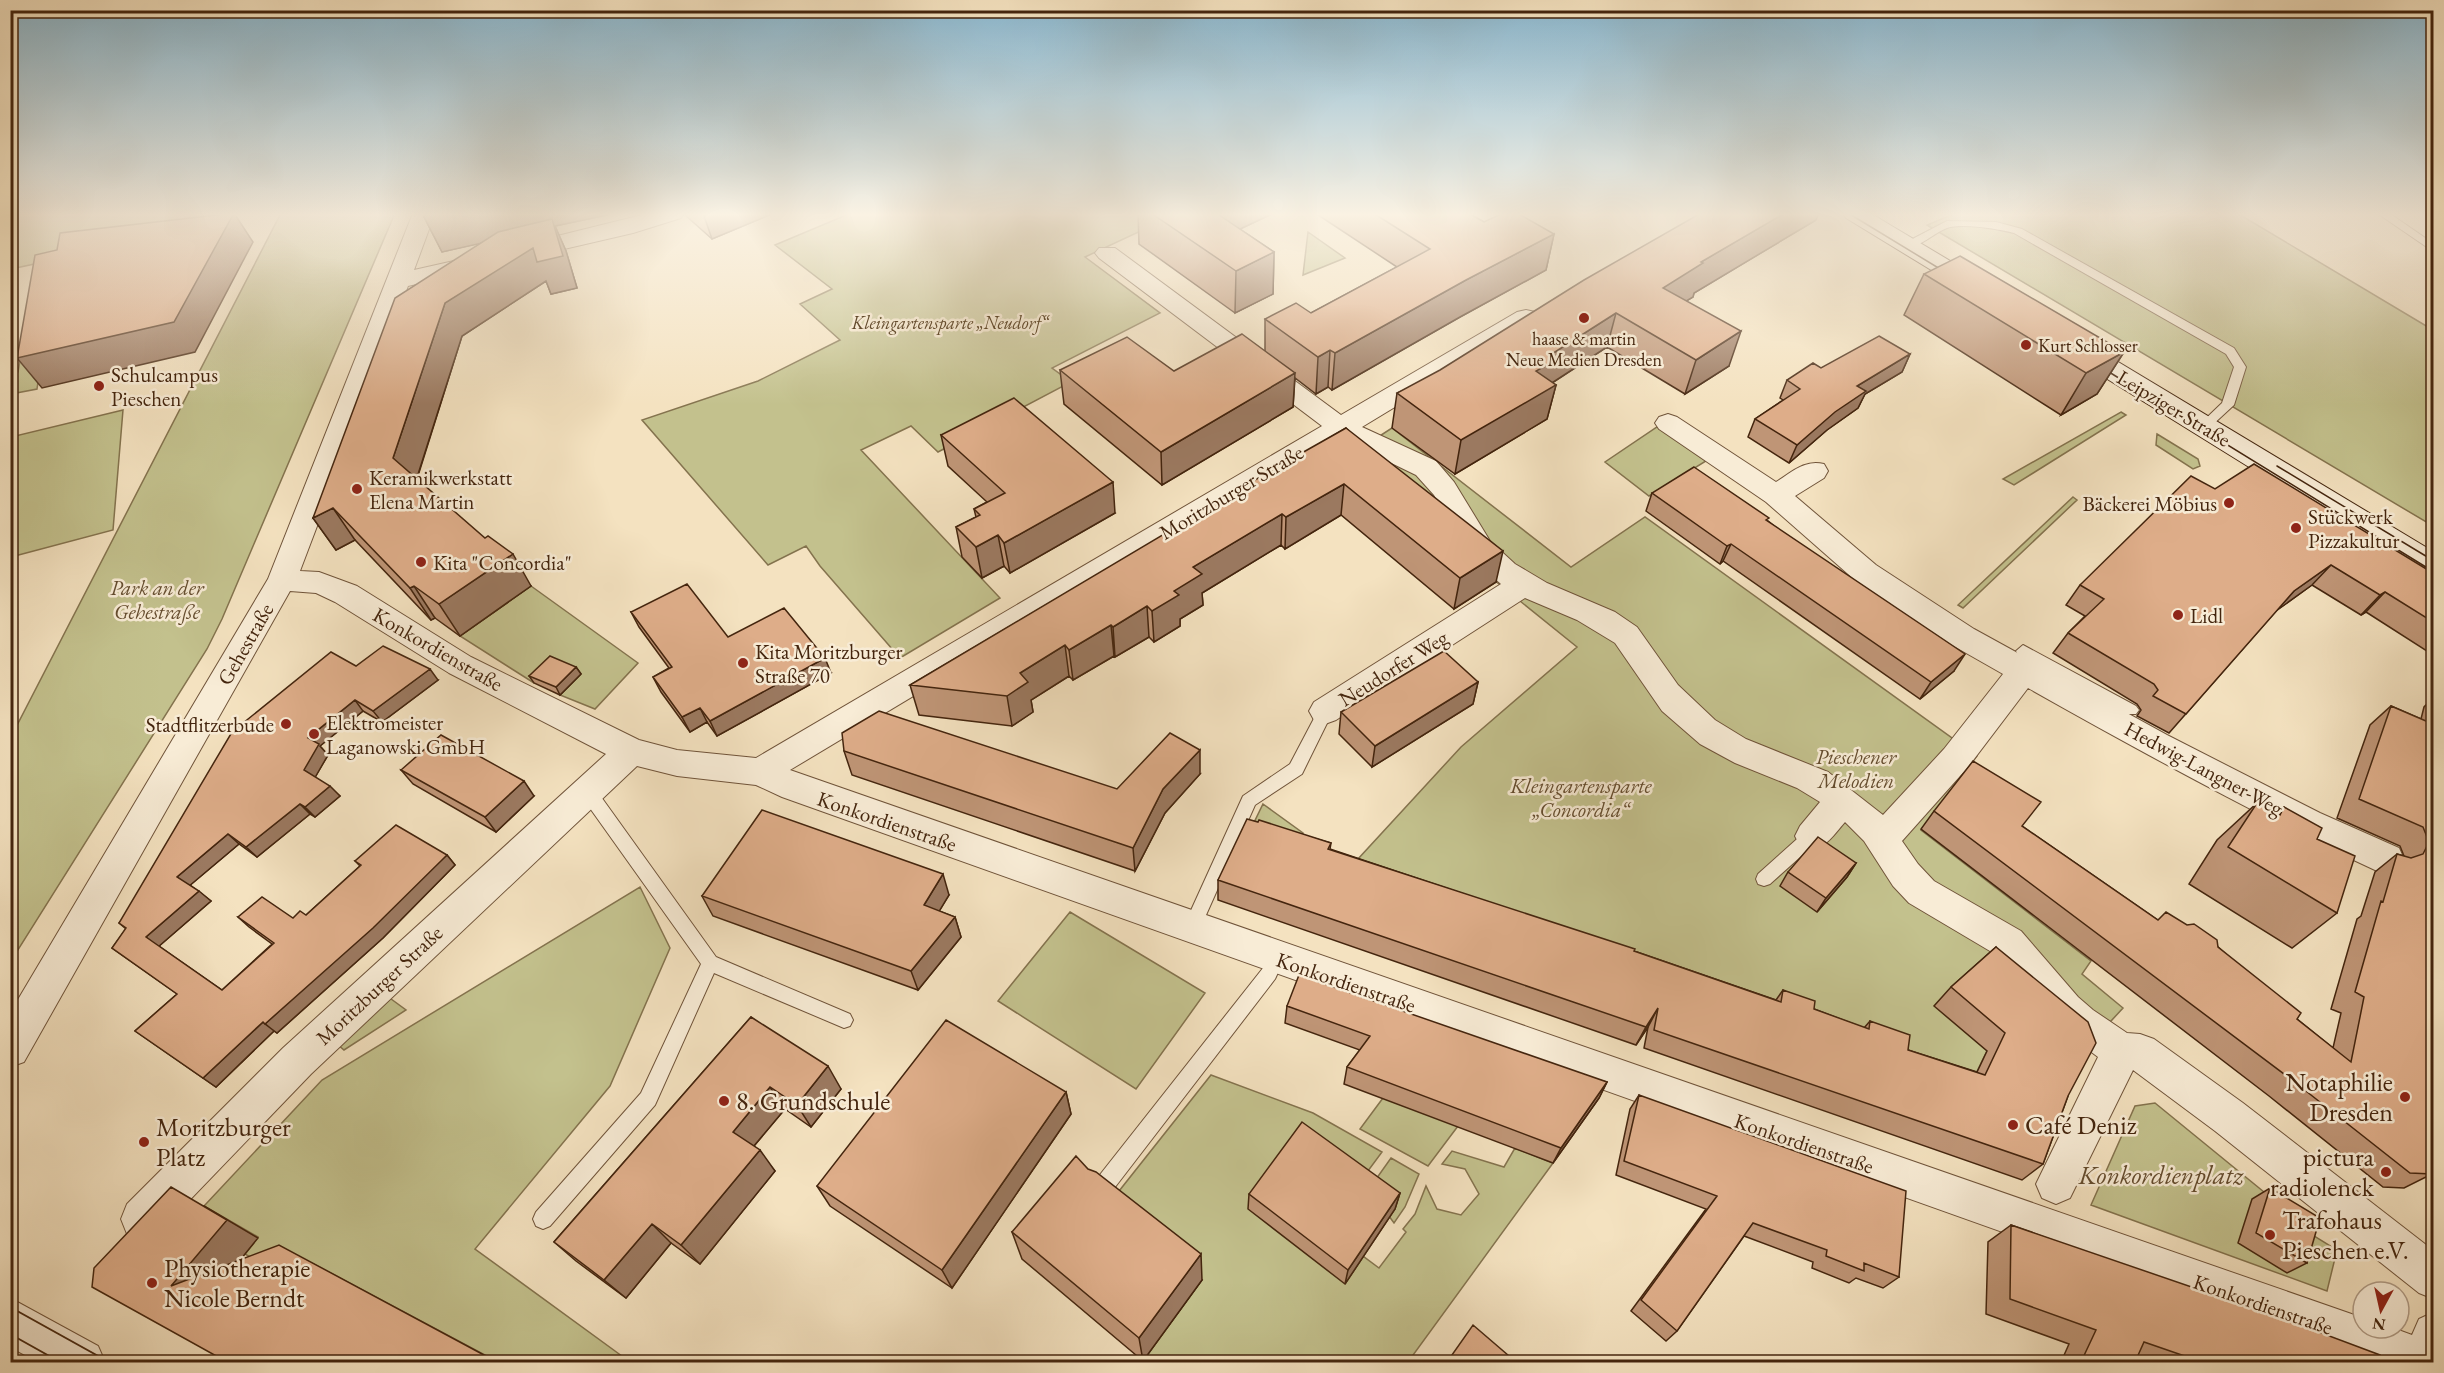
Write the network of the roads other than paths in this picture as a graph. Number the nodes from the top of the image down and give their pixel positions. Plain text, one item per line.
1 (400, 277) edge
2 (415, 277) edge
3 (457, 277) edge
4 (1139, 277) edge
5 (1960, 277) edge
6 (2099, 277) edge
7 (398, 281) junction
8 (1999, 301) edge
9 (1553, 302) edge
10 (378, 331) junction
11 (2060, 338) edge
12 (1668, 423) dead end
13 (2204, 426) junction
14 (1340, 427) junction
15 (1814, 471) dead end
16 (1776, 495) junction
17 (2433, 567) edge
18 (282, 580) junction
19 (1523, 585) junction
20 (2023, 661) junction
21 (2131, 710) dead end
22 (1325, 711) joint
23 (631, 752) junction
24 (760, 772) junction
25 (588, 792) junction
26 (1842, 801) junction
27 (1812, 836) joint
28 (1882, 839) junction
29 (2387, 859) dead end
30 (1764, 879) dead end
31 (1192, 928) junction
32 (1276, 957) junction
33 (710, 963) junction
34 (844, 1020) dead end
35 (10, 1049) edge
36 (2121, 1051) junction
37 (2056, 1184) dead end
38 (1102, 1188) edge
39 (543, 1220) dead end
40 (136, 1226) edge
41 (2433, 1278) edge
42 (14, 1328) edge
43 (2429, 1353) edge
44 (82, 1362) edge

1 - 7 street, Gehestraße
2 - 7 street
3 - 10 street
4 - 14 street
5 - 8 main road
6 - 13 lane
7 - 10 street, Gehestraße
9 - 14 street, Moritzburger Straße
10 - 18 street, Gehestraße
11 - 13 main road, Leipziger Straße
12 - 16 street, Hedwig-Langner-Weg
13 - 17 main road, Leipziger Straße
14 - 19 street
14 - 24 street, Moritzburger Straße
15 - 16 street
16 - 20 street, Hedwig-Langner-Weg
18 - 23 street, Konkordienstraße
18 - 35 street, Gehestraße
19 - 22 street, Neudorfer Weg
19 - 26 street
20 - 21 lane
20 - 28 street
20 - 29 street, Hedwig-Langner-Weg
22 - 31 lane, Neudorfer Weg
23 - 24 street, Konkordienstraße
23 - 25 street, Moritzburger Straße
24 - 31 street, Konkordienstraße
25 - 33 lane
25 - 40 street, Moritzburger Straße
26 - 27 street
26 - 28 street
27 - 30 lane
28 - 36 street
31 - 32 street, Konkordienstraße
32 - 38 lane
32 - 43 street, Konkordienstraße
33 - 34 lane
33 - 39 lane
36 - 37 street
36 - 41 street
42 - 44 main road

